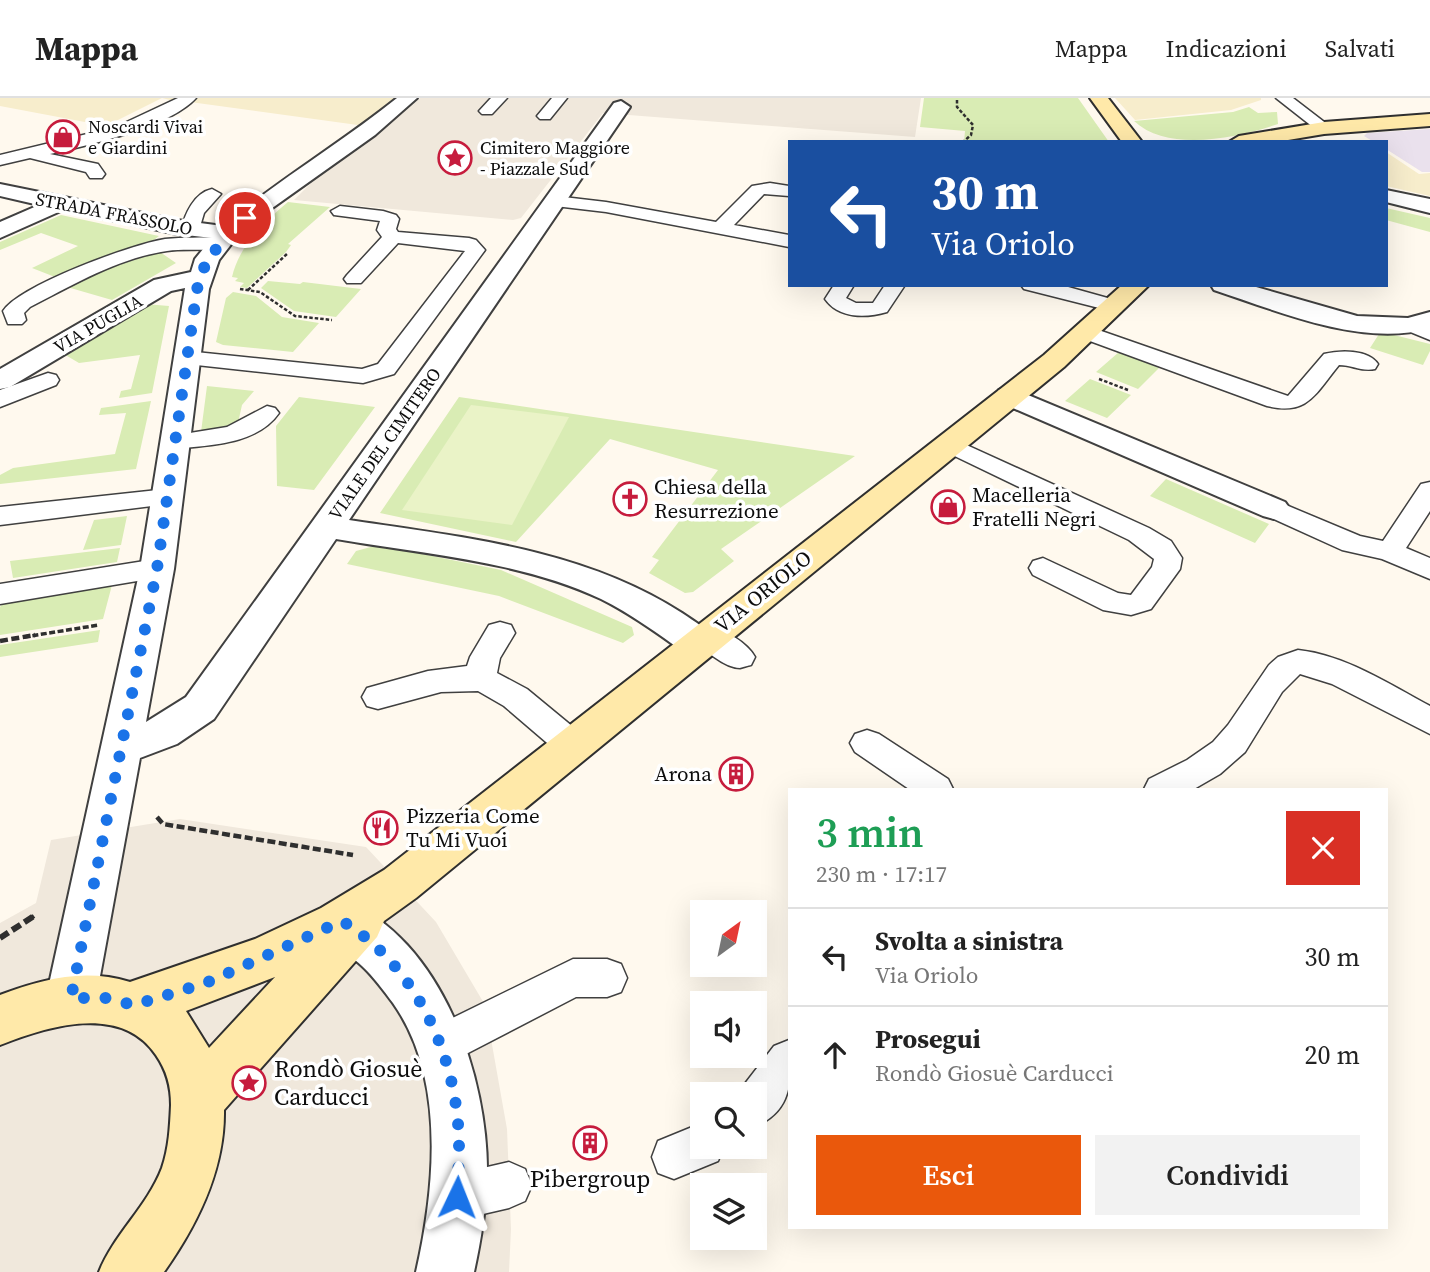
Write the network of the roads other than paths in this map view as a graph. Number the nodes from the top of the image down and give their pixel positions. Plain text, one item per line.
1 (189, 98) edge
2 (408, 98) edge
3 (499, 98) edge
4 (560, 98) edge
5 (1099, 98) edge
6 (1283, 98) edge
7 (621, 107) dead end
8 (487, 111) dead end
9 (545, 116) dead end
10 (1116, 120) junction
11 (1430, 120) edge
12 (1316, 129) junction
13 (1131, 140) edge
14 (1141, 140) edge
15 (1252, 140) edge
16 (1283, 140) edge
17 (26, 154) junction
18 (0, 160) edge
19 (96, 174) dead end
20 (0, 190) edge
21 (788, 191) edge
22 (212, 194) dead end
23 (1388, 196) edge
24 (555, 201) junction
25 (60, 203) junction
26 (1430, 206) edge
27 (340, 211) dead end
28 (721, 228) junction
29 (190, 230) junction
30 (0, 231) edge
31 (393, 237) junction
32 (224, 238) junction
33 (788, 241) edge
34 (354, 279) dead end
35 (199, 283) junction
36 (843, 287) edge
37 (894, 287) edge
38 (1040, 287) edge
39 (1238, 287) edge
40 (1129, 292) edge
41 (15, 320) dead end
42 (1425, 326) edge
43 (1087, 332) junction
44 (187, 358) junction
45 (1367, 364) dead end
46 (48, 380) dead end
47 (0, 381) edge
48 (1009, 396) junction
49 (0, 400) edge
50 (267, 413) dead end
51 (174, 442) junction
52 (948, 444) junction
53 (1430, 490) edge
54 (167, 497) junction
55 (1273, 509) joint
56 (0, 516) edge
57 (327, 527) junction
58 (1390, 552) junction
59 (1043, 568) dead end
60 (157, 569) junction
61 (1430, 569) edge
62 (0, 594) edge
63 (500, 633) dead end
64 (704, 640) junction
65 (740, 657) dead end
66 (480, 679) junction
67 (377, 697) dead end
68 (1430, 720) edge
69 (867, 743) dead end
70 (572, 745) junction
71 (121, 746) junction
72 (934, 788) edge
73 (1163, 788) edge
74 (349, 925) junction
75 (607, 978) dead end
76 (71, 998) junction
77 (134, 1005) junction
78 (0, 1020) edge
79 (441, 1046) junction
80 (788, 1062) edge
81 (767, 1089) edge
82 (199, 1098) junction
83 (509, 1185) dead end
84 (457, 1197) junction
85 (128, 1272) edge
86 (445, 1272) edge

1 - 17 lane
2 - 32 street
3 - 8 lane
4 - 9 lane
5 - 10 street
6 - 12 lane
7 - 24 street, VIALE DEL CIMITERO
10 - 13 street
10 - 14 street
11 - 12 street
12 - 15 street
12 - 16 street
17 - 18 lane
17 - 19 lane
20 - 25 street, STRADA FRASSOLO
21 - 28 lane
22 - 29 lane
23 - 26 street
24 - 28 lane
24 - 57 street, VIALE DEL CIMITERO
25 - 29 street, STRADA FRASSOLO
25 - 30 street
27 - 31 lane
28 - 33 lane
29 - 32 street, STRADA FRASSOLO
31 - 34 lane
31 - 44 lane
32 - 35 street
32 - 41 lane
35 - 44 street
35 - 47 street, VIA PUGLIA
36 - 37 lane
38 - 40 lane
39 - 42 street
40 - 43 street, VIA ORIOLO
43 - 45 lane
43 - 48 street, VIA ORIOLO
44 - 51 street
46 - 49 lane
48 - 52 street, VIA ORIOLO
48 - 55 street
50 - 51 lane
51 - 54 street
52 - 59 lane
52 - 64 street, VIA ORIOLO
53 - 58 lane
54 - 56 lane
54 - 60 street
55 - 58 lane
57 - 64 street
57 - 71 street, VIALE DEL CIMITERO
58 - 61 lane
60 - 62 lane
60 - 71 street
63 - 66 lane
64 - 65 lane
64 - 70 street, VIA ORIOLO
66 - 67 lane
66 - 70 lane
68 - 73 lane
69 - 72 lane
70 - 74 street, VIA ORIOLO
71 - 76 street
74 - 77 street, VIA ORIOLO
74 - 79 street
74 - 82 street, VIA ORIOLO
75 - 79 lane
76 - 77 street
76 - 78 street
77 - 82 street
79 - 84 street
80 - 81 lane
82 - 85 street
83 - 84 lane
84 - 86 street

